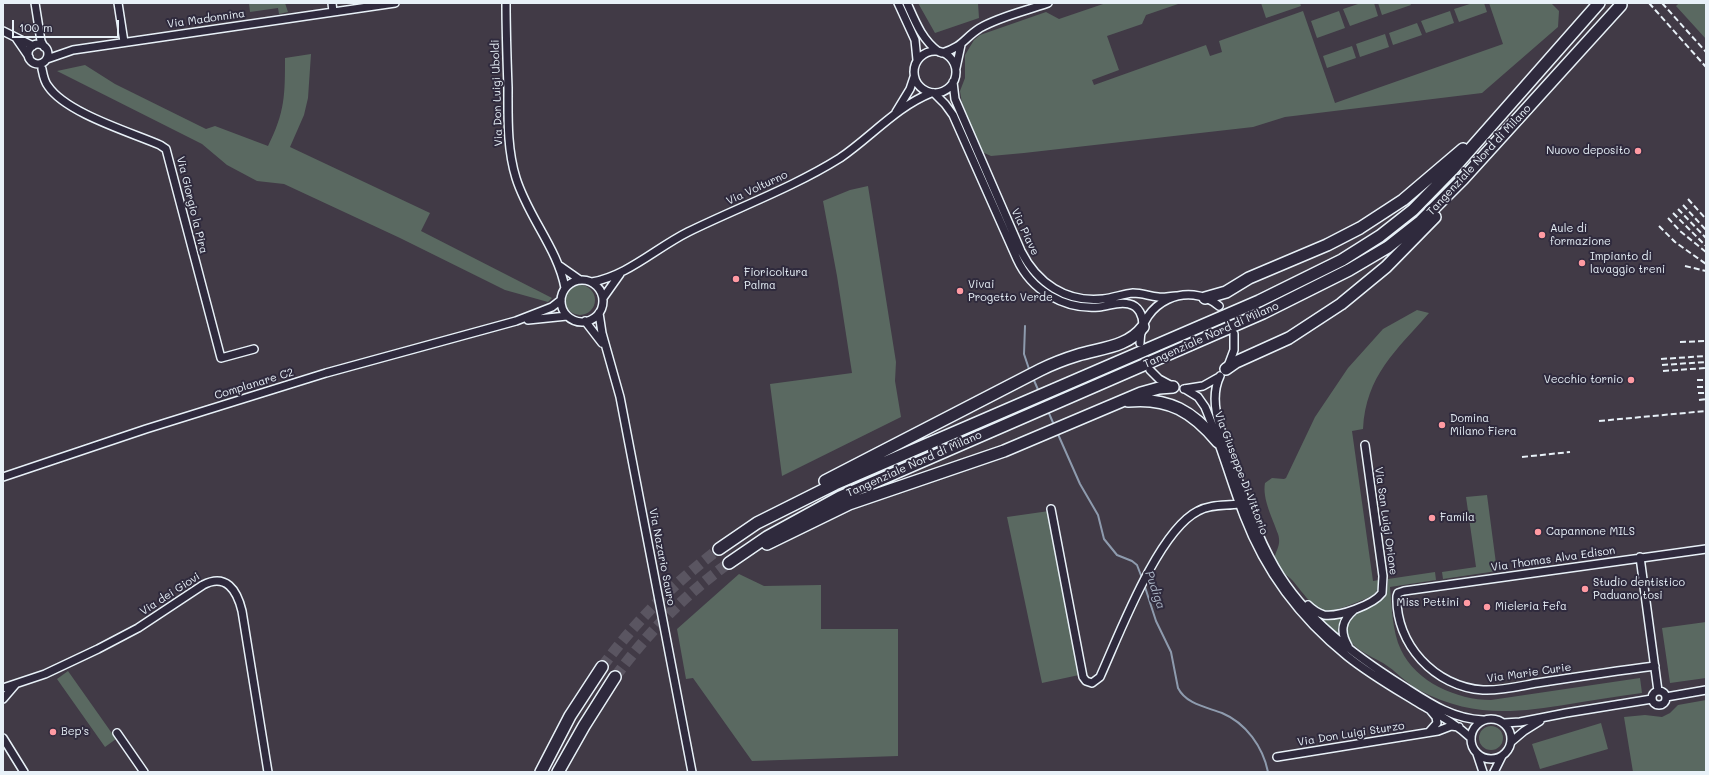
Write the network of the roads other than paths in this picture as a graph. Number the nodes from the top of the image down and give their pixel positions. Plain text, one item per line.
1 (35, 3) edge
2 (118, 3) edge
3 (332, 3) edge
4 (395, 3) edge
5 (506, 3) edge
6 (898, 3) edge
7 (907, 3) edge
8 (1048, 3) edge
9 (1600, 3) edge
10 (1621, 5) dead end
11 (1031, 6) edge
12 (334, 12) junction
13 (3, 31) edge
14 (39, 31) junction
15 (16, 38) junction
16 (124, 42) junction
17 (961, 45) junction
18 (34, 46) junction
19 (45, 48) junction
20 (68, 52) junction
21 (940, 52) junction
22 (47, 59) junction
23 (30, 60) junction
24 (918, 60) junction
25 (42, 69) dead end
26 (956, 70) junction
27 (914, 77) junction
28 (953, 82) junction
29 (933, 93) junction
30 (895, 114) junction
31 (1486, 130) junction
32 (1463, 180) junction
33 (560, 266) junction
34 (622, 272) junction
35 (580, 280) junction
36 (592, 282) junction
37 (565, 288) junction
38 (1176, 296) junction
39 (603, 298) junction
40 (1205, 298) junction
41 (561, 300) junction
42 (1219, 306) dead end
43 (599, 313) junction
44 (567, 316) junction
45 (516, 321) junction
46 (585, 322) junction
47 (1143, 326) junction
48 (1234, 334) dead end
49 (1140, 343) dead end
50 (606, 348) junction
51 (254, 349) dead end
52 (1150, 370) dead end
53 (1223, 373) junction
54 (1179, 388) junction
55 (1118, 402) junction
56 (1218, 442) junction
57 (1365, 445) dead end
58 (3, 478) edge
59 (1239, 504) junction
60 (1051, 509) dead end
61 (1706, 549) edge
62 (1640, 557) junction
63 (1282, 578) junction
64 (1404, 590) joint
65 (1355, 609) junction
66 (1351, 652) junction
67 (1655, 666) junction
68 (602, 667) tunnel mouth
69 (615, 677) tunnel mouth
70 (15, 685) junction
71 (3, 688) edge
72 (1706, 690) edge
73 (1658, 691) junction
74 (1666, 697) junction
75 (3, 699) edge
76 (1652, 699) junction
77 (1430, 710) junction
78 (1548, 717) junction
79 (1483, 720) junction
80 (1504, 723) junction
81 (1459, 727) junction
82 (1429, 732) junction
83 (117, 733) dead end
84 (1471, 738) junction
85 (4, 742) edge
86 (1511, 742) junction
87 (1477, 754) junction
88 (1502, 756) junction
89 (1277, 757) dead end
90 (24, 772) edge
91 (144, 772) edge
92 (268, 772) edge
93 (540, 772) edge
94 (558, 772) edge
95 (692, 772) edge
96 (1483, 772) edge
97 (1494, 772) edge

1 - 14 street
2 - 16 street
3 - 12 street
4 - 12 street, Via Madonnina
5 - 33 street, Via Don Luigi Uboldi
6 - 24 street
7 - 21 street
8 - 11 street
9 - 31 highway, Tangenziale Nord di Milano
10 - 32 highway, Tangenziale Nord di Milano
11 - 17 street
12 - 16 street, Via Madonnina
13 - 15 street
14 - 18 street
14 - 19 street
15 - 18 street
15 - 23 street
16 - 20 street, Via Madonnina
17 - 21 street
17 - 26 street
18 - 19 street
18 - 23 street
19 - 20 street, Via Madonnina
19 - 22 street
20 - 22 street, Via Madonnina
21 - 24 street
21 - 26 street
22 - 23 street
24 - 27 street
25 - 51 street, Via Giorgio la Pira
26 - 28 street
27 - 29 street
27 - 30 street, Via Volturno
28 - 29 street
28 - 38 street, Via Piave
29 - 30 street, Via Volturno
29 - 47 street, Via Piave
30 - 34 street, Via Volturno
31 - 40 highway
31 - 47 highway, Tangenziale Nord di Milano
32 - 53 highway
32 - 55 highway, Tangenziale Nord di Milano
33 - 35 street, Via Don Luigi Uboldi
33 - 37 street, Via Don Luigi Uboldi
34 - 36 street, Via Volturno
34 - 39 street, Via Volturno
35 - 36 street
35 - 37 street
36 - 39 street
37 - 41 street
38 - 40 street, Via Piave
38 - 47 street
39 - 43 street
40 - 42 street, Via Piave
41 - 44 street
41 - 45 street, Complanare C2
43 - 46 street
43 - 50 street, Via Nazario Sauro
44 - 45 street, Complanare C2
44 - 46 street
45 - 58 street, Complanare C2
46 - 50 street, Via Nazario Sauro
47 - 49 street
48 - 53 street, Via Giuseppe Di Vittorio
50 - 95 street, Via Nazario Sauro
52 - 54 street, Via Giuseppe Di Vittorio
53 - 54 street
53 - 63 street, Via Giuseppe Di Vittorio
54 - 55 highway
54 - 56 street, Via Giuseppe Di Vittorio
55 - 56 highway
56 - 59 street, Via Giuseppe Di Vittorio
57 - 65 street, Via San Luigi Orione
59 - 60 street
59 - 77 street, Via Giuseppe Di Vittorio
61 - 62 street, Via Thomas Alva Edison
62 - 64 street, Via Thomas Alva Edison
62 - 67 street
63 - 65 street, Via San Luigi Orione
63 - 66 street, Via Giuseppe Di Vittorio
64 - 67 street, Via Marie Curie
65 - 66 street, Via San Luigi Orione
66 - 79 street, Via Giuseppe Di Vittorio
67 - 73 street
68 - 93 highway
69 - 94 highway
70 - 71 street, Via dei Giovi
70 - 75 street
70 - 92 street, Via dei Giovi
72 - 74 street
73 - 74 street
73 - 76 street
74 - 76 street
76 - 78 street
77 - 81 street, Via Giuseppe Di Vittorio
77 - 82 street
78 - 80 street
78 - 86 street
79 - 80 street
79 - 84 street
80 - 86 street
81 - 82 street, Via Don Luigi Sturzo
81 - 84 street, Via Giuseppe Di Vittorio
82 - 89 street, Via Don Luigi Sturzo
83 - 91 street
84 - 87 street
85 - 90 street
86 - 88 street
87 - 88 street
87 - 96 street
88 - 97 street

